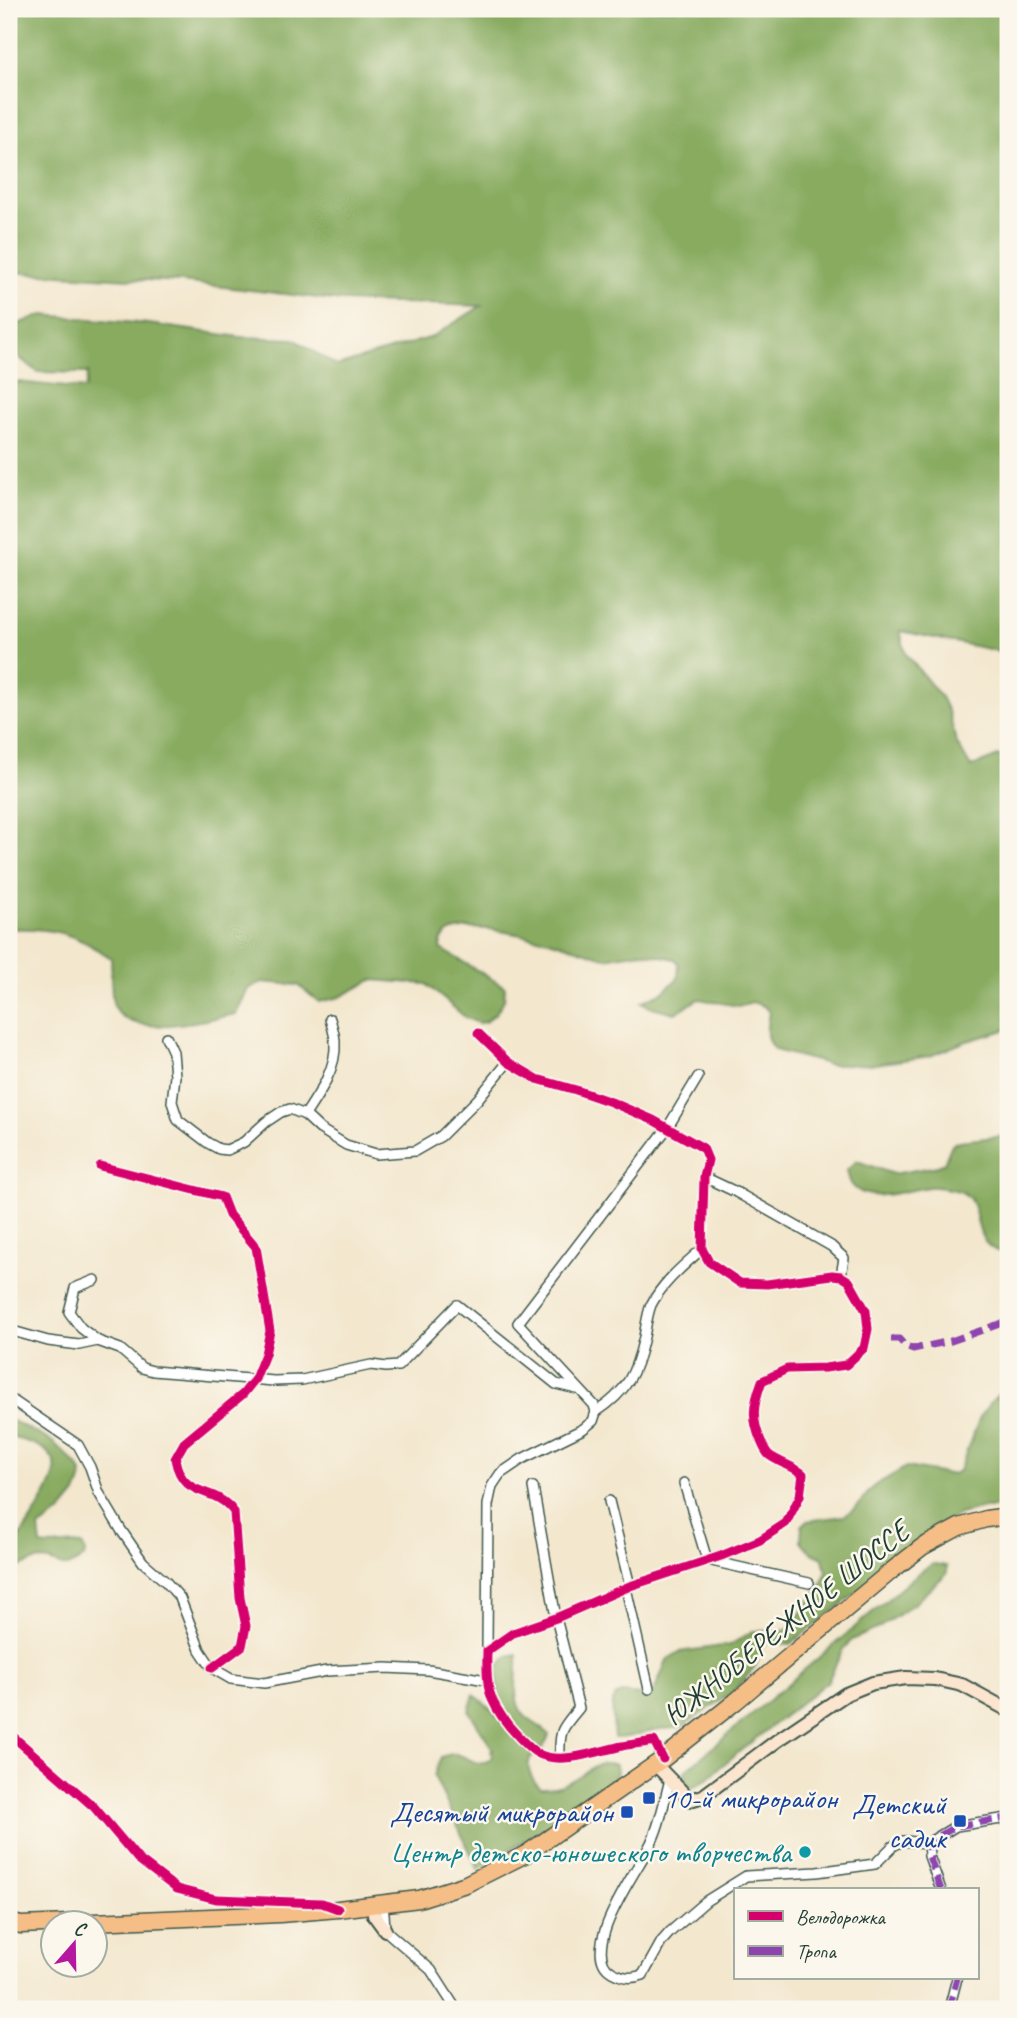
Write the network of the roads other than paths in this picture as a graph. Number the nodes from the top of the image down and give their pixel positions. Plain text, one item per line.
1 (330, 1019) dead end
2 (478, 1033) dead end
3 (166, 1037) dead end
4 (508, 1062) junction
5 (698, 1077) dead end
6 (305, 1115) junction
7 (668, 1127) junction
8 (100, 1166) dead end
9 (704, 1177) junction
10 (702, 1249) junction
11 (841, 1276) junction
12 (95, 1280) dead end
13 (9, 1330) edge
14 (98, 1341) junction
15 (255, 1378) junction
16 (579, 1389) junction
17 (9, 1398) edge
18 (596, 1412) junction
19 (684, 1483) dead end
20 (533, 1487) dead end
21 (610, 1501) dead end
22 (1008, 1516) edge
23 (1008, 1527) edge
24 (708, 1560) junction
25 (809, 1583) dead end
26 (628, 1587) junction
27 (556, 1618) junction
28 (486, 1651) junction
29 (212, 1668) junction
30 (486, 1680) junction
31 (649, 1689) dead end
32 (1008, 1710) edge
33 (9, 1733) edge
34 (560, 1758) junction
35 (662, 1768) junction
36 (1008, 1818) edge
37 (928, 1843) junction
38 (940, 1888) edge
39 (338, 1909) junction
40 (9, 1922) edge
41 (383, 1923) junction
42 (9, 1930) edge
43 (108, 1930) edge
44 (38, 1932) edge
45 (956, 1980) edge
46 (456, 2009) edge
47 (949, 2009) edge

1 - 6 street
2 - 4 street
3 - 6 street
4 - 6 street
4 - 7 street
5 - 7 street
7 - 9 street
7 - 16 street
8 - 15 street
9 - 10 street
9 - 11 street
10 - 11 street
10 - 18 street
11 - 24 street
12 - 14 street
13 - 14 street
14 - 15 street
15 - 16 street
15 - 29 street
16 - 18 street
17 - 29 street
18 - 28 street
19 - 24 street
20 - 27 street
21 - 26 street
22 - 35 highway, ЮЖНОБЕРЕЖНОЕ ШОССЕ
23 - 35 highway, ЮЖНОБЕРЕЖНОЕ ШОССЕ
24 - 25 street
24 - 26 street
26 - 27 street
26 - 31 street
27 - 28 street
27 - 34 street
28 - 30 street
29 - 30 street
30 - 34 street
32 - 35 street
33 - 39 street
34 - 35 street
35 - 37 street
35 - 39 highway, ЮЖНОБЕРЕЖНОЕ ШОССЕ
35 - 41 highway, ЮЖНОБЕРЕЖНОЕ ШОССЕ
36 - 37 street
37 - 38 street
39 - 40 highway, ЮЖНОБЕРЕЖНОЕ ШОССЕ
41 - 43 highway, ЮЖНОБЕРЕЖНОЕ ШОССЕ
41 - 46 street
42 - 44 highway
45 - 47 street

